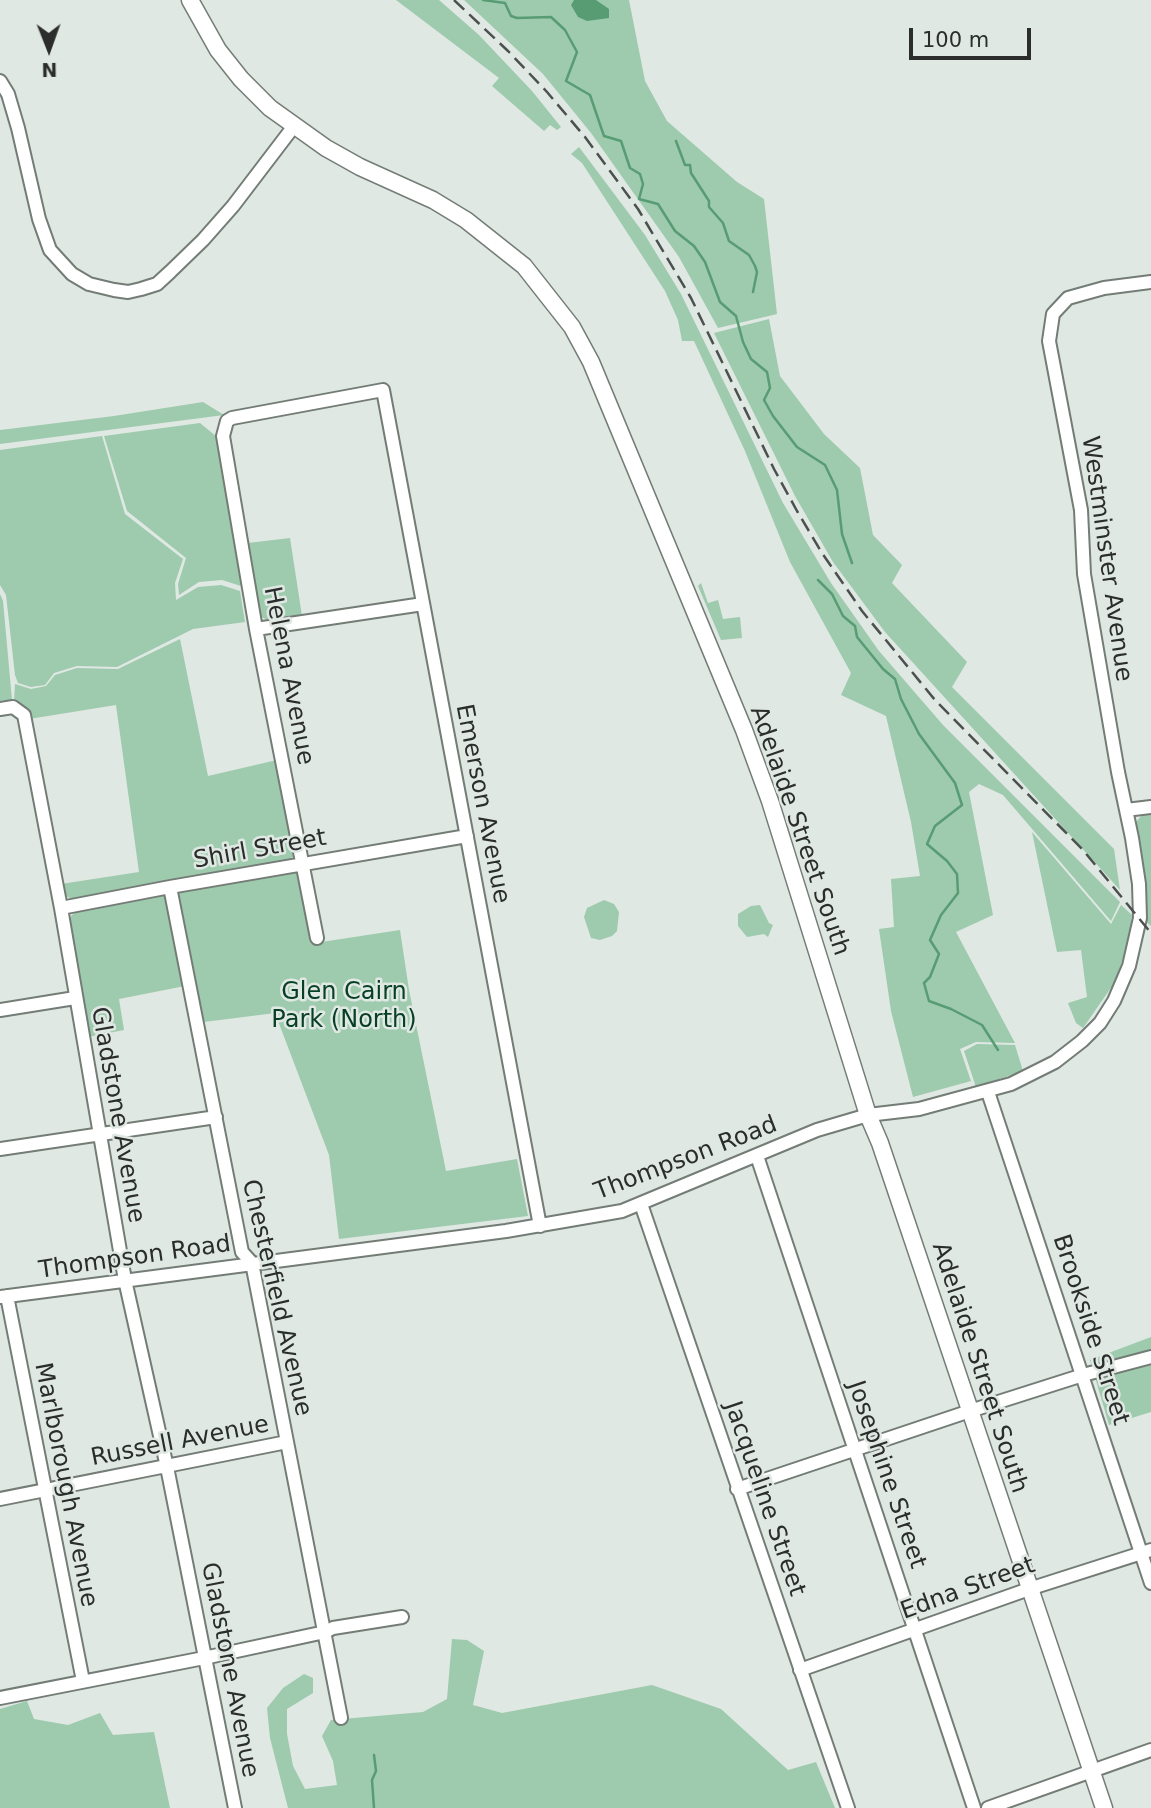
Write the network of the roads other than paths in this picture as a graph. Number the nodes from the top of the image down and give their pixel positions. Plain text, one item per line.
1 (190, 0) edge
2 (0, 80) edge
3 (294, 126) junction
4 (1151, 282) edge
5 (227, 421) joint
6 (423, 604) junction
7 (256, 629) junction
8 (0, 709) edge
9 (1151, 807) edge
10 (1126, 810) junction
11 (467, 836) junction
12 (304, 863) junction
13 (170, 887) junction
14 (61, 908) junction
15 (317, 938) dead end
16 (75, 999) junction
17 (0, 1010) edge
18 (988, 1092) junction
19 (868, 1115) junction
20 (216, 1117) junction
21 (100, 1135) junction
22 (0, 1149) edge
23 (757, 1156) junction
24 (641, 1204) junction
25 (540, 1226) junction
26 (252, 1263) junction
27 (125, 1280) junction
28 (3, 1297) edge
29 (1151, 1357) edge
30 (1083, 1375) junction
31 (970, 1410) junction
32 (287, 1442) junction
33 (856, 1451) junction
34 (167, 1468) junction
35 (44, 1489) junction
36 (737, 1489) junction
37 (0, 1499) edge
38 (1146, 1552) edge
39 (1151, 1583) edge
40 (1028, 1589) junction
41 (402, 1617) dead end
42 (916, 1630) junction
43 (325, 1632) junction
44 (204, 1658) junction
45 (800, 1670) junction
46 (83, 1681) junction
47 (0, 1698) edge
48 (341, 1718) dead end
49 (1151, 1750) edge
50 (1091, 1771) junction
51 (235, 1808) edge
52 (848, 1808) edge
53 (974, 1808) edge
54 (988, 1808) edge
55 (1104, 1808) edge

1 - 3 main road, Adelaide Street South
2 - 3 street
3 - 19 main road, Adelaide Street South
4 - 10 street, Westminster Avenue
5 - 6 street, Emerson Avenue
5 - 7 street, Helena Avenue
6 - 7 street
6 - 11 street, Emerson Avenue
7 - 12 street, Helena Avenue
8 - 14 street, Gladstone Avenue
9 - 10 street
10 - 18 street, Thompson Road
11 - 12 street, Shirl Street
11 - 25 street, Emerson Avenue
12 - 13 street, Shirl Street
12 - 15 street, Helena Avenue
13 - 14 street, Shirl Street
13 - 20 street, Chesterfield Avenue
14 - 16 street, Gladstone Avenue
16 - 17 street
16 - 21 street, Gladstone Avenue
18 - 19 street, Thompson Road
18 - 30 street, Brookside Street
19 - 23 street, Thompson Road
19 - 31 main road, Adelaide Street South
20 - 21 street
20 - 26 street, Chesterfield Avenue
21 - 22 street
21 - 27 street, Gladstone Avenue
23 - 24 street, Thompson Road
23 - 33 street, Josephine Street
24 - 25 street, Thompson Road
24 - 36 street, Jacqueline Street
25 - 26 street, Thompson Road
26 - 27 street, Thompson Road
26 - 32 street, Chesterfield Avenue
27 - 28 street, Thompson Road
27 - 34 street, Gladstone Avenue
28 - 35 street, Marlborough Avenue
29 - 30 street
30 - 31 street
30 - 38 street, Brookside Street
31 - 33 street
31 - 40 main road, Adelaide Street South
32 - 34 street, Russell Avenue
32 - 43 street, Chesterfield Avenue
33 - 36 street
33 - 42 street, Josephine Street
34 - 35 street, Russell Avenue
34 - 44 street, Gladstone Avenue
35 - 37 street, Russell Avenue
35 - 46 street, Marlborough Avenue
36 - 45 street, Jacqueline Street
38 - 39 street, Brookside Street
38 - 40 street, Edna Street
40 - 42 street, Edna Street
40 - 50 main road, Adelaide Street South
41 - 43 street
42 - 45 street, Edna Street
42 - 53 street, Josephine Street
43 - 44 street
43 - 48 street, Chesterfield Avenue
44 - 46 street
44 - 51 street, Gladstone Avenue
45 - 52 street, Jacqueline Street
46 - 47 street
49 - 50 street
50 - 54 street
50 - 55 main road, Adelaide Street South

